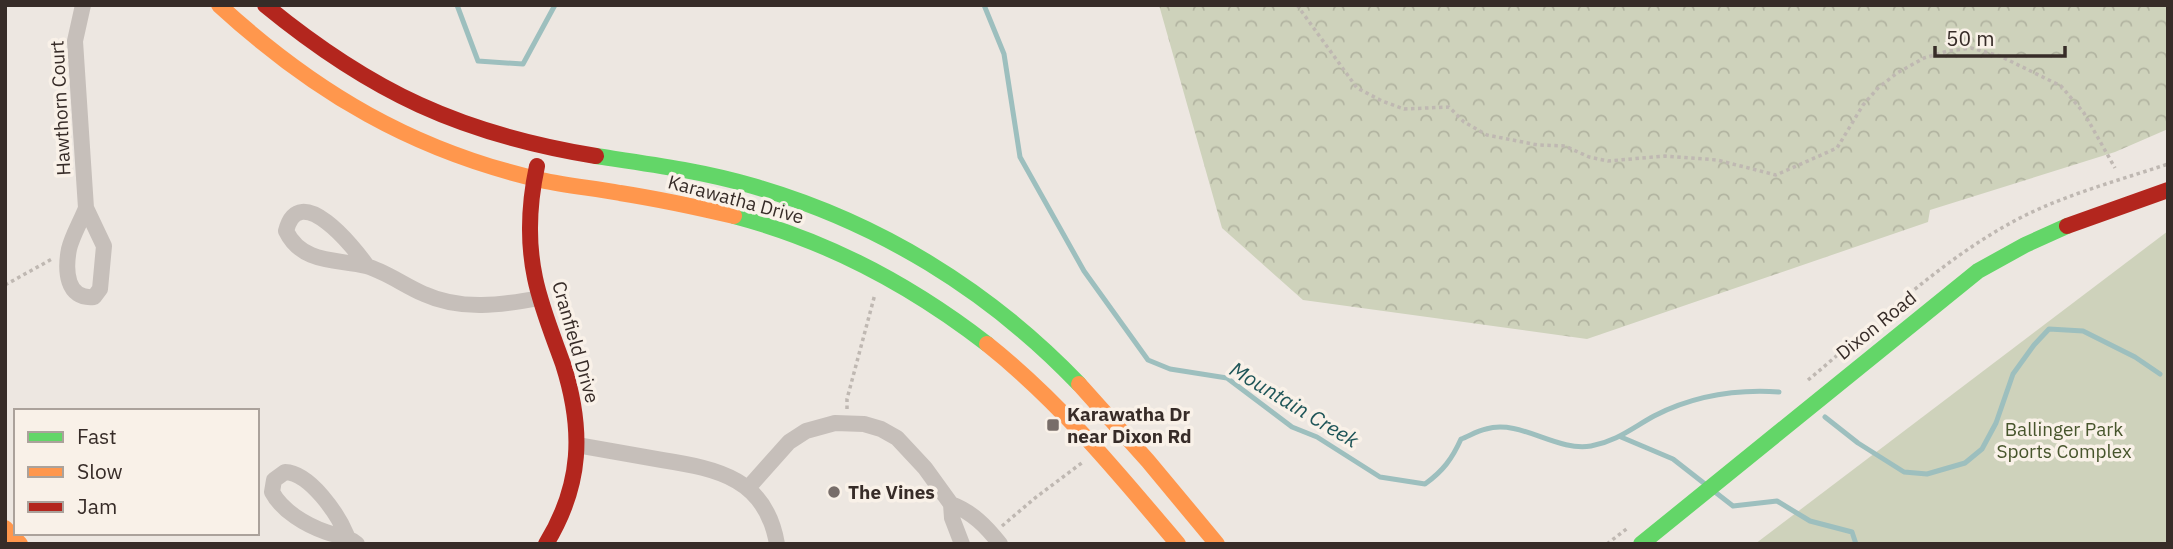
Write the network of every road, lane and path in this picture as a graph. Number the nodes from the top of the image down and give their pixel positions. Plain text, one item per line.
1 (82, 5) edge
2 (219, 5) edge
3 (265, 5) edge
4 (1297, 5) edge
5 (541, 146) junction
6 (2115, 168) dead end
7 (534, 178) junction
8 (2168, 190) edge
9 (86, 208) junction
10 (69, 249) junction
11 (366, 266) junction
12 (5, 285) edge
13 (875, 292) dead end
14 (540, 298) junction
15 (847, 422) junction
16 (577, 446) junction
17 (1083, 462) dead end
18 (748, 488) junction
19 (951, 503) junction
20 (1007, 521) dead end
21 (5, 528) edge
22 (1616, 536) dead end
23 (352, 540) edge
24 (20, 544) edge
25 (546, 544) edge
26 (777, 544) edge
27 (962, 544) edge
28 (1000, 544) edge
29 (1178, 544) edge
30 (1217, 544) edge
31 (1622, 544) edge
32 (1641, 544) edge

1 - 9 street, Hawthorn Court
2 - 7 main road, Karawatha Drive
3 - 5 main road, Karawatha Drive
4 - 6 path
5 - 7 main road, Cranfield Drive
5 - 30 main road, Karawatha Drive
7 - 14 main road, Cranfield Drive
7 - 29 main road, Karawatha Drive
8 - 32 main road, Dixon Road
9 - 10 street, Hawthorn Court
9 - 10 street, Hawthorn Court
10 - 12 path
11 - 11 street
11 - 14 street
13 - 15 path
14 - 16 main road, Cranfield Drive
15 - 18 street
15 - 19 street
16 - 18 street
16 - 25 main road, Cranfield Drive
17 - 20 path
18 - 26 street
19 - 27 street
19 - 28 street
21 - 24 main road
22 - 31 path
23 - 23 street

